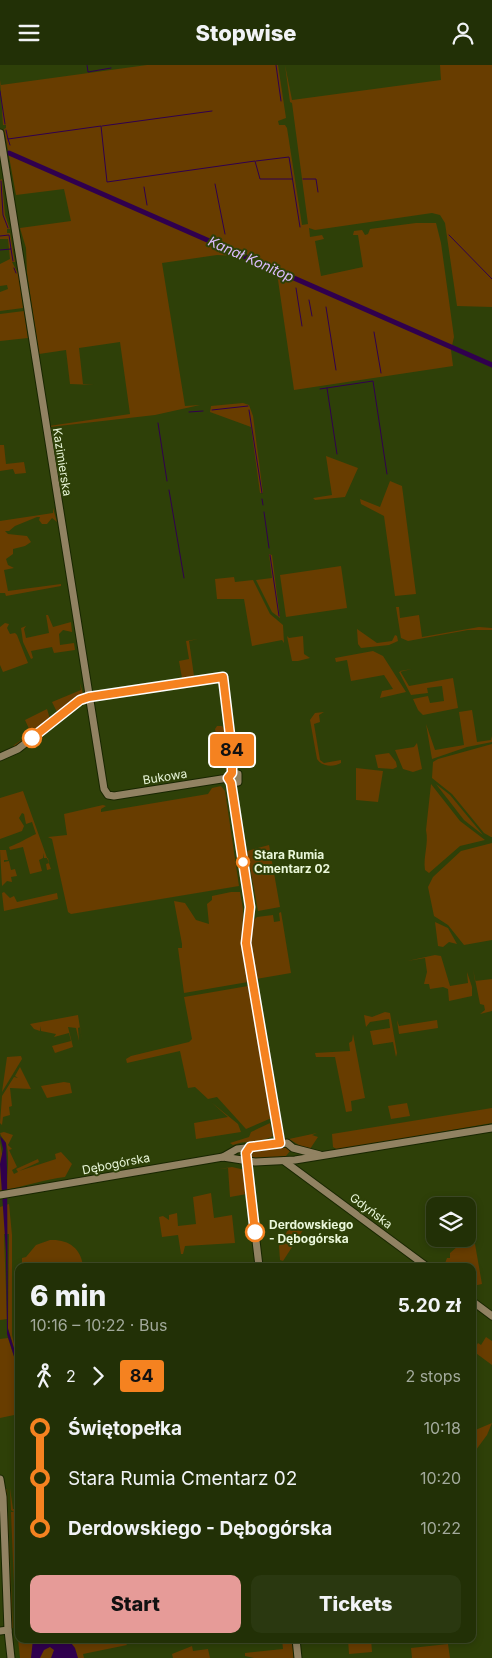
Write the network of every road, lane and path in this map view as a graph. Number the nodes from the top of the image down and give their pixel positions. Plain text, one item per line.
1 (0, 133) edge
2 (89, 697) junction
3 (0, 757) edge
4 (106, 793) joint
5 (492, 1127) edge
6 (280, 1143) junction
7 (250, 1147) junction
8 (293, 1148) junction
9 (321, 1155) junction
10 (223, 1157) junction
11 (247, 1160) junction
12 (295, 1160) junction
13 (284, 1161) junction
14 (256, 1162) junction
15 (249, 1175) junction
16 (304, 1175) junction
17 (0, 1197) edge
18 (259, 1263) edge
19 (422, 1263) edge
20 (476, 1304) edge
21 (492, 1316) edge
22 (0, 1479) edge
23 (4, 1630) edge
24 (296, 1643) edge
25 (11, 1658) edge
26 (298, 1658) edge

1 - 2 street, Kazimierska
2 - 3 street
2 - 4 street, Kazimierska
4 - 6 street, Bukowa
5 - 9 street
6 - 7 street, Dębogórska
6 - 8 street
7 - 10 street, Dębogórska
7 - 11 street
8 - 9 street
8 - 12 street
9 - 12 street
10 - 11 street, Dębogórska
10 - 17 street, Dębogórska
11 - 14 street, Dębogórska
11 - 15 street
12 - 13 street, Dębogórska
12 - 16 street, Gdyńska
13 - 14 street, Dębogórska
13 - 16 street, Gdyńska
14 - 15 street
15 - 18 street
16 - 19 street, Gdyńska
20 - 21 street
22 - 23 street
23 - 25 street
24 - 26 street

